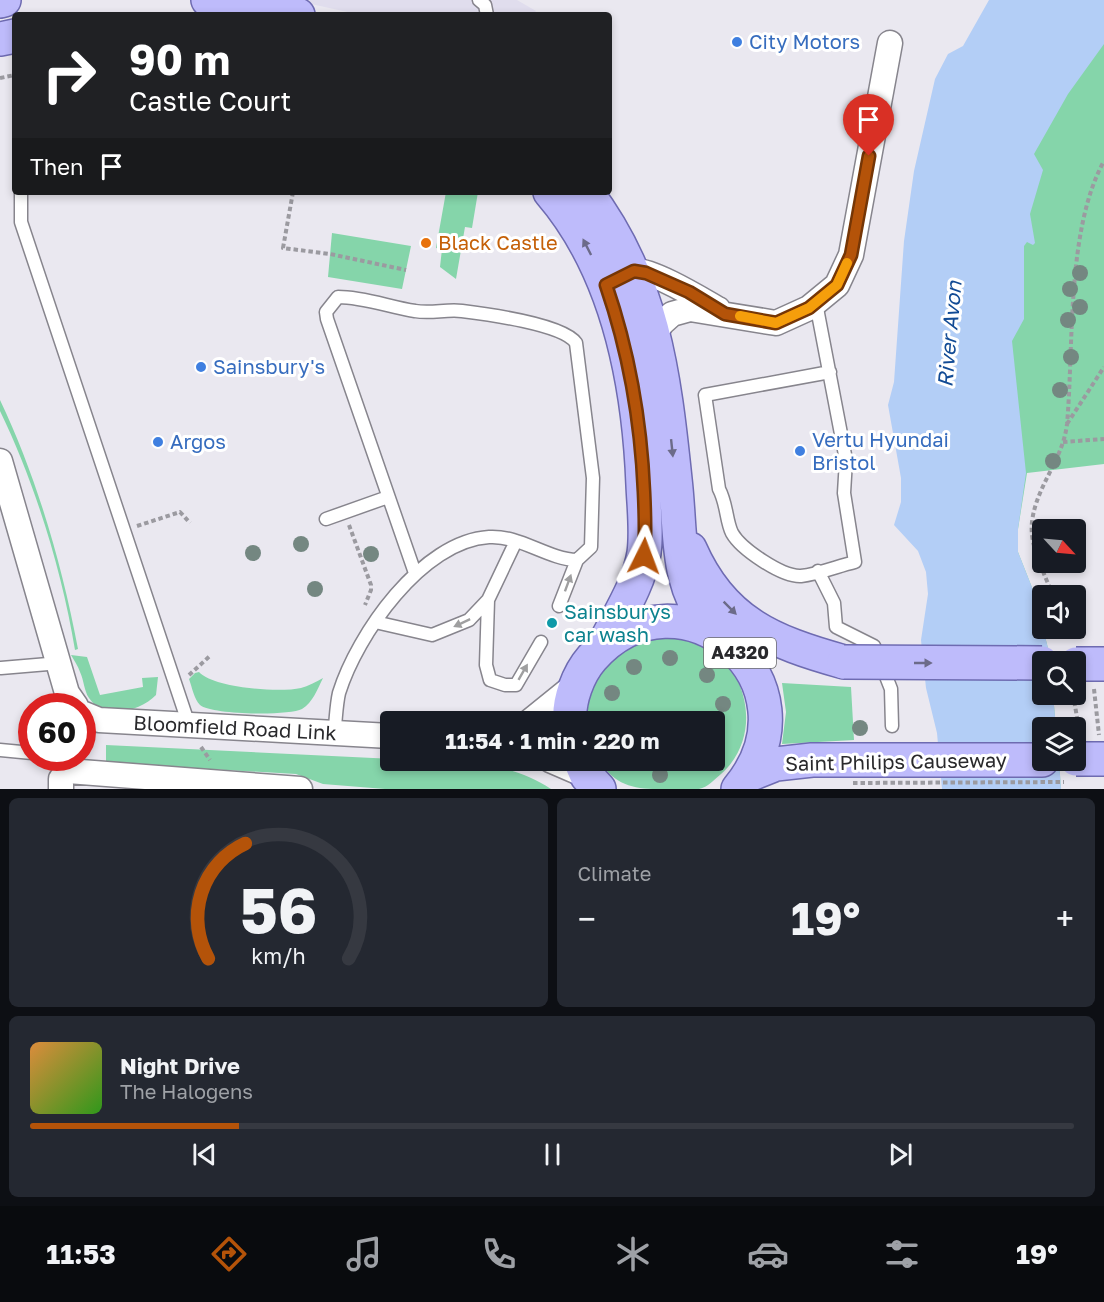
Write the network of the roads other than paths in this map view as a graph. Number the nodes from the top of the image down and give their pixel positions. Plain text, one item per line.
1 (208, 0) edge
2 (215, 0) edge
3 (281, 12) edge
4 (890, 43) dead end
5 (21, 195) edge
6 (553, 195) edge
7 (588, 195) edge
8 (634, 271) junction
9 (606, 285) junction
10 (816, 303) junction
11 (725, 314) junction
12 (653, 336) junction
13 (830, 372) junction
14 (0, 461) edge
15 (388, 497) junction
16 (8, 506) edge
17 (326, 519) dead end
18 (679, 522) junction
19 (516, 541) junction
20 (577, 560) junction
21 (818, 571) junction
22 (415, 573) junction
23 (488, 600) junction
24 (559, 606) dead end
25 (375, 622) junction
26 (724, 639) junction
27 (541, 642) dead end
28 (604, 645) junction
29 (844, 662) junction
30 (1032, 663) edge
31 (1, 668) edge
32 (62, 670) junction
33 (576, 684) junction
34 (67, 693) edge
35 (543, 711) edge
36 (572, 711) edge
37 (96, 719) edge
38 (189, 725) junction
39 (892, 726) dead end
40 (334, 734) junction
41 (380, 736) edge
42 (0, 750) edge
43 (18, 752) edge
44 (1032, 760) edge
45 (64, 780) edge
46 (744, 781) edge
47 (300, 789) edge

1 - 2 main road
2 - 3 main road
4 - 10 street
5 - 38 lane
9 -> 6 main road
7 - 8 main road
8 - 9 street
8 - 11 street
8 - 12 main road
9 - 28 main road
10 - 11 street
10 - 13 lane
11 - 12 street
12 -> 18 main road
13 - 21 lane
13 - 21 lane
14 - 16 street
15 - 17 lane
15 - 20 lane
15 - 22 lane
16 - 32 street
18 - 26 main road
18 -> 29 main road
19 - 20 lane
19 - 22 lane
19 - 23 lane
24 -> 20 lane
21 - 39 lane
22 - 25 lane
23 -> 25 lane
23 -> 27 lane
25 - 40 lane
26 - 28 main road, A4320
26 - 29 main road, A4320
26 - 46 main road, A4320
28 - 33 main road, A4320
29 -> 30 main road, A4320, bridge
31 - 32 lane
32 - 34 street
33 - 35 street
33 - 36 main road, A4320
37 - 38 street, Bloomfield Road Link
38 - 40 street, Bloomfield Road Link
40 - 41 street, Bloomfield Road Link
42 - 43 lane
44 - 46 main road, Saint Philips Causeway / A4320
45 - 47 street

